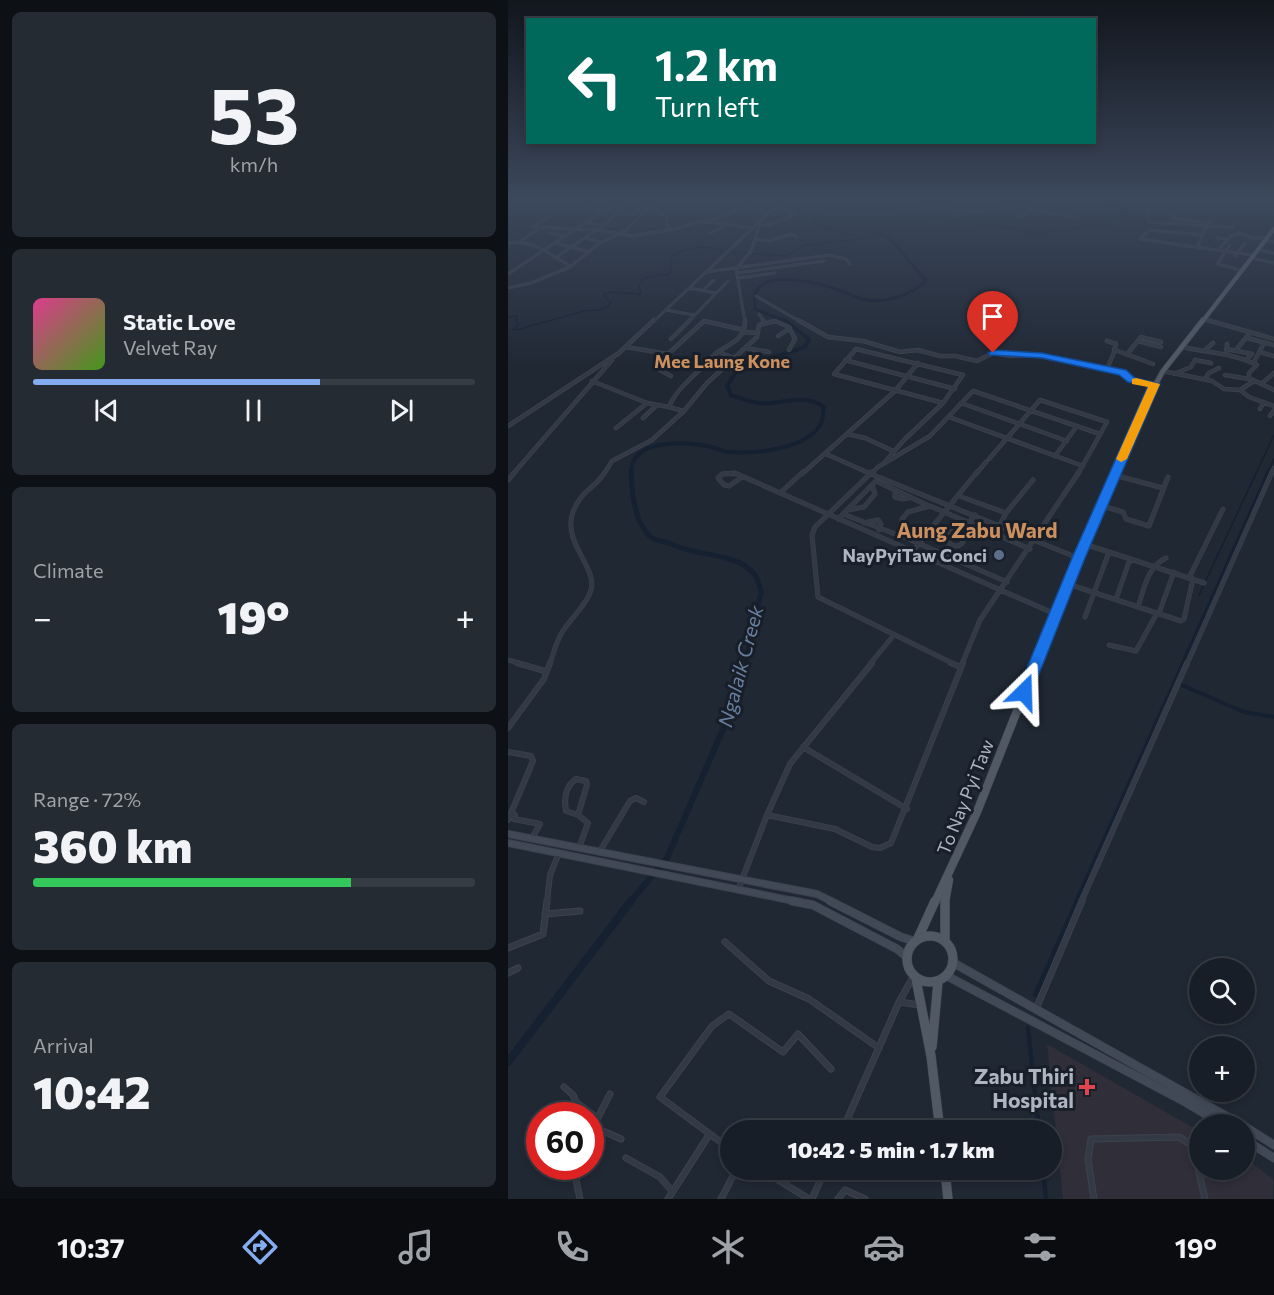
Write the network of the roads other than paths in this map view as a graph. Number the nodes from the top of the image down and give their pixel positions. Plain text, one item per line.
1 (536, 255) edge
2 (550, 255) edge
3 (560, 255) edge
4 (585, 255) edge
5 (723, 255) edge
6 (748, 255) edge
7 (1223, 255) edge
8 (1252, 255) edge
9 (1255, 255) edge
10 (555, 258) junction
11 (824, 261) dead end
12 (1273, 263) edge
13 (850, 264) dead end
14 (570, 267) junction
15 (736, 269) junction
16 (1241, 270) junction
17 (705, 272) junction
18 (737, 273) junction
19 (775, 273) dead end
20 (508, 274) edge
21 (738, 278) junction
22 (714, 280) dead end
23 (728, 281) dead end
24 (508, 288) edge
25 (689, 288) junction
26 (703, 290) junction
27 (716, 293) junction
28 (756, 296) dead end
29 (666, 309) junction
30 (758, 314) dead end
31 (694, 315) junction
32 (1203, 319) junction
33 (765, 322) junction
34 (790, 328) junction
35 (743, 331) junction
36 (758, 333) junction
37 (1250, 333) junction
38 (778, 336) dead end
39 (1247, 338) junction
40 (671, 339) dead end
41 (1273, 339) edge
42 (1107, 341) dead end
43 (1138, 341) junction
44 (1161, 342) dead end
45 (1213, 343) dead end
46 (1264, 343) junction
47 (1273, 345) edge
48 (625, 347) junction
49 (1161, 347) dead end
50 (1182, 347) junction
51 (744, 348) junction
52 (757, 350) junction
53 (789, 350) dead end
54 (1114, 350) junction
55 (1236, 350) junction
56 (1204, 351) junction
57 (719, 352) junction
58 (769, 352) dead end
59 (1259, 352) junction
60 (619, 353) junction
61 (1128, 353) junction
62 (668, 354) junction
63 (1227, 354) junction
64 (1273, 356) edge
65 (735, 358) junction
66 (1248, 358) junction
67 (750, 360) dead end
68 (845, 360) junction
69 (1254, 362) junction
70 (708, 363) junction
71 (918, 363) junction
72 (1211, 363) dead end
73 (1153, 364) dead end
74 (1193, 365) junction
75 (1116, 366) dead end
76 (1201, 367) dead end
77 (724, 368) junction
78 (1219, 368) dead end
79 (1109, 370) junction
80 (1114, 371) junction
81 (1163, 371) junction
82 (1174, 374) junction
83 (1273, 374) edge
84 (1225, 375) dead end
85 (671, 376) dead end
86 (907, 376) junction
87 (1198, 379) junction
88 (1205, 379) junction
89 (1252, 380) junction
90 (592, 381) junction
91 (1154, 384) junction
92 (1200, 384) dead end
93 (1261, 384) junction
94 (955, 389) junction
95 (1224, 389) junction
96 (1240, 390) junction
97 (1273, 390) edge
98 (895, 391) junction
99 (1218, 392) dead end
100 (1264, 402) junction
101 (647, 403) junction
102 (943, 403) junction
103 (961, 403) junction
104 (656, 406) junction
105 (1273, 406) edge
106 (669, 407) junction
107 (1260, 409) dead end
108 (1031, 410) junction
109 (1273, 410) edge
110 (684, 411) junction
111 (1270, 416) dead end
112 (949, 417) junction
113 (643, 418) dead end
114 (1020, 424) junction
115 (508, 426) edge
116 (1077, 426) junction
117 (616, 428) dead end
118 (847, 434) junction
119 (1100, 434) junction
120 (1007, 438) junction
121 (1067, 441) junction
122 (894, 451) junction
123 (826, 454) junction
124 (1055, 456) junction
125 (883, 465) junction
126 (1083, 466) junction
127 (1273, 468) edge
128 (871, 474) junction
129 (1114, 476) junction
130 (742, 477) junction
131 (880, 477) junction
132 (1168, 477) dead end
133 (508, 480) edge
134 (1033, 480) dead end
135 (874, 483) junction
136 (1163, 488) junction
137 (780, 493) junction
138 (959, 496) junction
139 (922, 502) junction
140 (951, 505) junction
141 (930, 506) junction
142 (1101, 506) junction
143 (918, 509) junction
144 (1223, 509) dead end
145 (847, 510) junction
146 (945, 513) junction
147 (1006, 513) junction
148 (843, 514) junction
149 (830, 515) junction
150 (975, 515) junction
151 (838, 519) junction
152 (864, 523) junction
153 (968, 523) junction
154 (1000, 525) junction
155 (900, 528) junction
156 (879, 530) junction
157 (961, 532) junction
158 (891, 534) junction
159 (904, 537) junction
160 (1036, 540) junction
161 (919, 543) junction
162 (951, 544) junction
163 (1084, 544) junction
164 (1030, 549) junction
165 (912, 552) junction
166 (1109, 552) junction
167 (943, 554) junction
168 (1078, 558) junction
169 (1166, 558) dead end
170 (1130, 559) junction
171 (936, 562) junction
172 (1152, 566) junction
173 (1174, 572) junction
174 (1191, 578) junction
175 (1008, 582) junction
176 (1204, 583) dead end
177 (1068, 584) junction
178 (1001, 591) junction
179 (1094, 592) junction
180 (1116, 599) junction
181 (1138, 607) junction
182 (1158, 613) junction
183 (1055, 614) junction
184 (1085, 617) dead end
185 (894, 635) junction
186 (1109, 645) dead end
187 (508, 660) edge
188 (960, 667) junction
189 (545, 671) junction
190 (508, 728) edge
191 (803, 747) junction
192 (508, 752) edge
193 (644, 802) dead end
194 (907, 809) junction
195 (578, 815) junction
196 (767, 815) junction
197 (509, 817) edge
198 (508, 834) edge
199 (531, 839) junction
200 (508, 843) edge
201 (579, 848) junction
202 (600, 851) junction
203 (559, 853) junction
204 (643, 869) joint
205 (951, 871) junction
206 (663, 873) joint
207 (741, 878) junction
208 (773, 885) junction
209 (738, 890) junction
210 (769, 896) junction
211 (580, 911) dead end
212 (545, 914) junction
213 (916, 940) junction
214 (944, 941) junction
215 (725, 942) dead end
216 (508, 948) edge
217 (907, 957) junction
218 (952, 962) junction
219 (518, 968) dead end
220 (508, 973) edge
221 (915, 977) junction
222 (943, 979) junction
223 (899, 1002) junction
224 (921, 1006) junction
225 (1036, 1010) junction
226 (879, 1048) junction
227 (931, 1056) junction
228 (831, 1069) dead end
229 (564, 1086) dead end
230 (610, 1094) dead end
231 (576, 1102) edge
232 (604, 1105) edge
233 (1205, 1114) edge
234 (1222, 1114) edge
235 (847, 1120) edge
236 (939, 1120) edge
237 (604, 1131) edge
238 (1255, 1134) edge
239 (709, 1135) junction
240 (621, 1139) dead end
241 (720, 1142) edge
242 (1273, 1145) edge
243 (1255, 1146) edge
244 (626, 1158) dead end
245 (1273, 1158) edge
246 (576, 1180) edge
247 (731, 1180) edge
248 (779, 1180) edge
249 (820, 1180) edge
250 (946, 1180) edge
251 (672, 1191) junction
252 (580, 1199) edge
253 (668, 1199) edge
254 (721, 1199) edge
255 (811, 1199) edge
256 (838, 1199) edge
257 (865, 1199) edge
258 (948, 1199) edge
259 (1094, 1199) edge
260 (1205, 1199) edge

1 - 20 street
2 - 10 street
3 - 10 street
4 - 14 street
5 - 17 street
6 - 15 street
7 - 16 street
8 - 16 main road, To Nay Pyi Taw
9 - 12 street
10 - 14 street
11 - 18 street
13 - 15 street
14 - 24 street
15 - 17 street
15 - 18 street
16 - 32 main road, To Nay Pyi Taw
17 - 25 street
18 - 21 street
19 - 21 street
21 - 35 street
22 - 26 street
23 - 27 street
25 - 26 street
25 - 29 street
26 - 27 street
27 - 31 street
28 - 79 street
29 - 31 street
29 - 48 street
30 - 33 street
31 - 40 street
32 - 37 street
32 - 50 main road, To Nay Pyi Taw
33 - 34 street
33 - 36 street
34 - 38 street
34 - 53 street
35 - 36 street
35 - 57 street
35 - 62 street
36 - 51 street
37 - 39 street
37 - 41 street
39 - 46 street
39 - 55 street
42 - 54 street
43 - 44 street
43 - 49 street
43 - 61 street
45 - 56 street
46 - 47 street
46 - 59 street
48 - 60 street
48 - 62 street
50 - 56 street
50 - 81 main road, To Nay Pyi Taw
51 - 52 street
51 - 65 street
52 - 58 street
52 - 67 street
54 - 61 street
54 - 79 street
55 - 63 street
55 - 66 street
56 - 63 street
57 - 65 street
57 - 70 street
59 - 64 street
59 - 69 street
60 - 90 street
60 - 115 street
61 - 73 street
62 - 85 street
63 - 66 street
65 - 77 street
66 - 69 street
68 - 71 street
68 - 86 street
68 - 98 street
69 - 89 street
70 - 77 street
70 - 106 street
71 - 86 street
71 - 94 street
72 - 74 street
74 - 76 street
74 - 82 street
75 - 80 street
77 - 110 street
78 - 88 street
79 - 80 street
80 - 91 street
81 - 82 street
81 - 91 main road, To Nay Pyi Taw
82 - 87 street
83 - 93 street
84 - 89 street
86 - 94 street
86 - 98 street
87 - 88 street
87 - 92 street
88 - 95 street
89 - 93 street
89 - 96 street
90 - 101 street
90 - 133 street
91 - 129 main road, To Nay Pyi Taw
93 - 97 street
94 - 102 street
95 - 96 street
95 - 99 street
96 - 100 street
98 - 102 street
98 - 118 street
100 - 105 street
100 - 107 street
101 - 104 street
101 - 117 street
102 - 122 street
103 - 108 street
103 - 112 street
103 - 114 street
104 - 106 street
104 - 113 street
106 - 110 street
108 - 114 street
108 - 116 street
108 - 119 street
109 - 111 street
110 - 189 street
112 - 120 street
112 - 125 street
114 - 120 street
114 - 121 street
116 - 119 street
116 - 121 street
118 - 122 street
118 - 123 street
119 - 126 street
120 - 124 street
120 - 138 street
121 - 124 street
122 - 125 street
123 - 128 street
123 - 137 street
124 - 126 street
125 - 128 street
126 - 160 street
127 - 225 street
128 - 131 street
128 - 149 street
129 - 136 street
129 - 142 main road, To Nay Pyi Taw
130 - 130 street
130 - 137 street
131 - 135 street
131 - 140 street
132 - 136 street
134 - 147 street
135 - 139 street
135 - 145 street
135 - 145 street
136 - 142 street
137 - 149 street
138 - 140 street
138 - 147 street
139 - 141 street
139 - 143 street
140 - 146 street
140 - 150 street
141 - 143 street
141 - 146 street
142 - 163 main road, To Nay Pyi Taw
143 - 155 street
144 - 174 street
145 - 148 street
146 - 153 street
146 - 161 street
147 - 154 street
148 - 151 street
148 - 152 street
149 - 151 street
149 - 185 street
150 - 153 street
150 - 154 street
151 - 165 street
152 - 156 street
152 - 156 street
153 - 157 street
153 - 164 street
154 - 160 street
155 - 158 street
155 - 159 street
156 - 158 street
157 - 162 street
157 - 162 street
158 - 159 street
159 - 161 street
160 - 164 street
160 - 168 street
161 - 165 street
161 - 167 street
162 - 167 street
163 - 166 street
163 - 168 main road, To Nay Pyi Taw
164 - 175 street
165 - 171 street
166 - 170 street
166 - 179 street
167 - 171 street
167 - 175 street
168 - 177 main road, To Nay Pyi Taw
169 - 172 street
170 - 172 street
170 - 180 street
171 - 178 street
172 - 173 street
172 - 181 street
173 - 174 street
173 - 182 street
174 - 176 street
174 - 182 street
175 - 178 street
177 - 179 street
177 - 183 main road, To Nay Pyi Taw
178 - 183 street
178 - 188 street
179 - 180 street
179 - 184 street
180 - 181 street
181 - 182 street
182 - 186 street
183 - 205 main road, To Nay Pyi Taw
185 - 188 street
185 - 191 street
187 - 189 street
188 - 194 street
189 - 190 street
191 - 194 street
191 - 196 street
192 - 197 street
193 - 202 street
194 - 196 street
195 - 195 street
195 - 201 street
196 - 207 street
197 - 199 street
198 - 199 main road
199 - 201 main road
200 - 203 main road
201 - 202 main road
202 - 207 main road
203 - 204 main road
203 - 212 street
204 - 206 main road
205 - 213 main road
205 - 214 main road
206 - 209 main road
207 - 208 main road
207 - 209 street
208 - 210 street
208 - 213 main road
209 - 210 main road
210 - 217 main road
211 - 212 street
212 - 216 street
213 - 214 main road
213 - 217 main road
214 - 218 main road
215 - 226 street
217 - 221 main road
218 - 222 main road
218 - 225 main road
219 - 220 street
221 - 222 main road
221 - 223 street
221 - 224 main road
222 - 227 main road
222 - 233 main road
223 - 224 street
223 - 226 street
224 - 227 main road
225 - 234 main road
226 - 235 street
227 - 236 main road
228 - 239 street
229 - 231 street
230 - 232 street
237 - 240 street
238 - 242 main road
239 - 241 street
239 - 251 street
243 - 245 main road
244 - 251 street
246 - 252 street
247 - 254 street
248 - 255 street
249 - 255 street
250 - 258 main road
251 - 253 street
256 - 257 street
259 - 260 street

